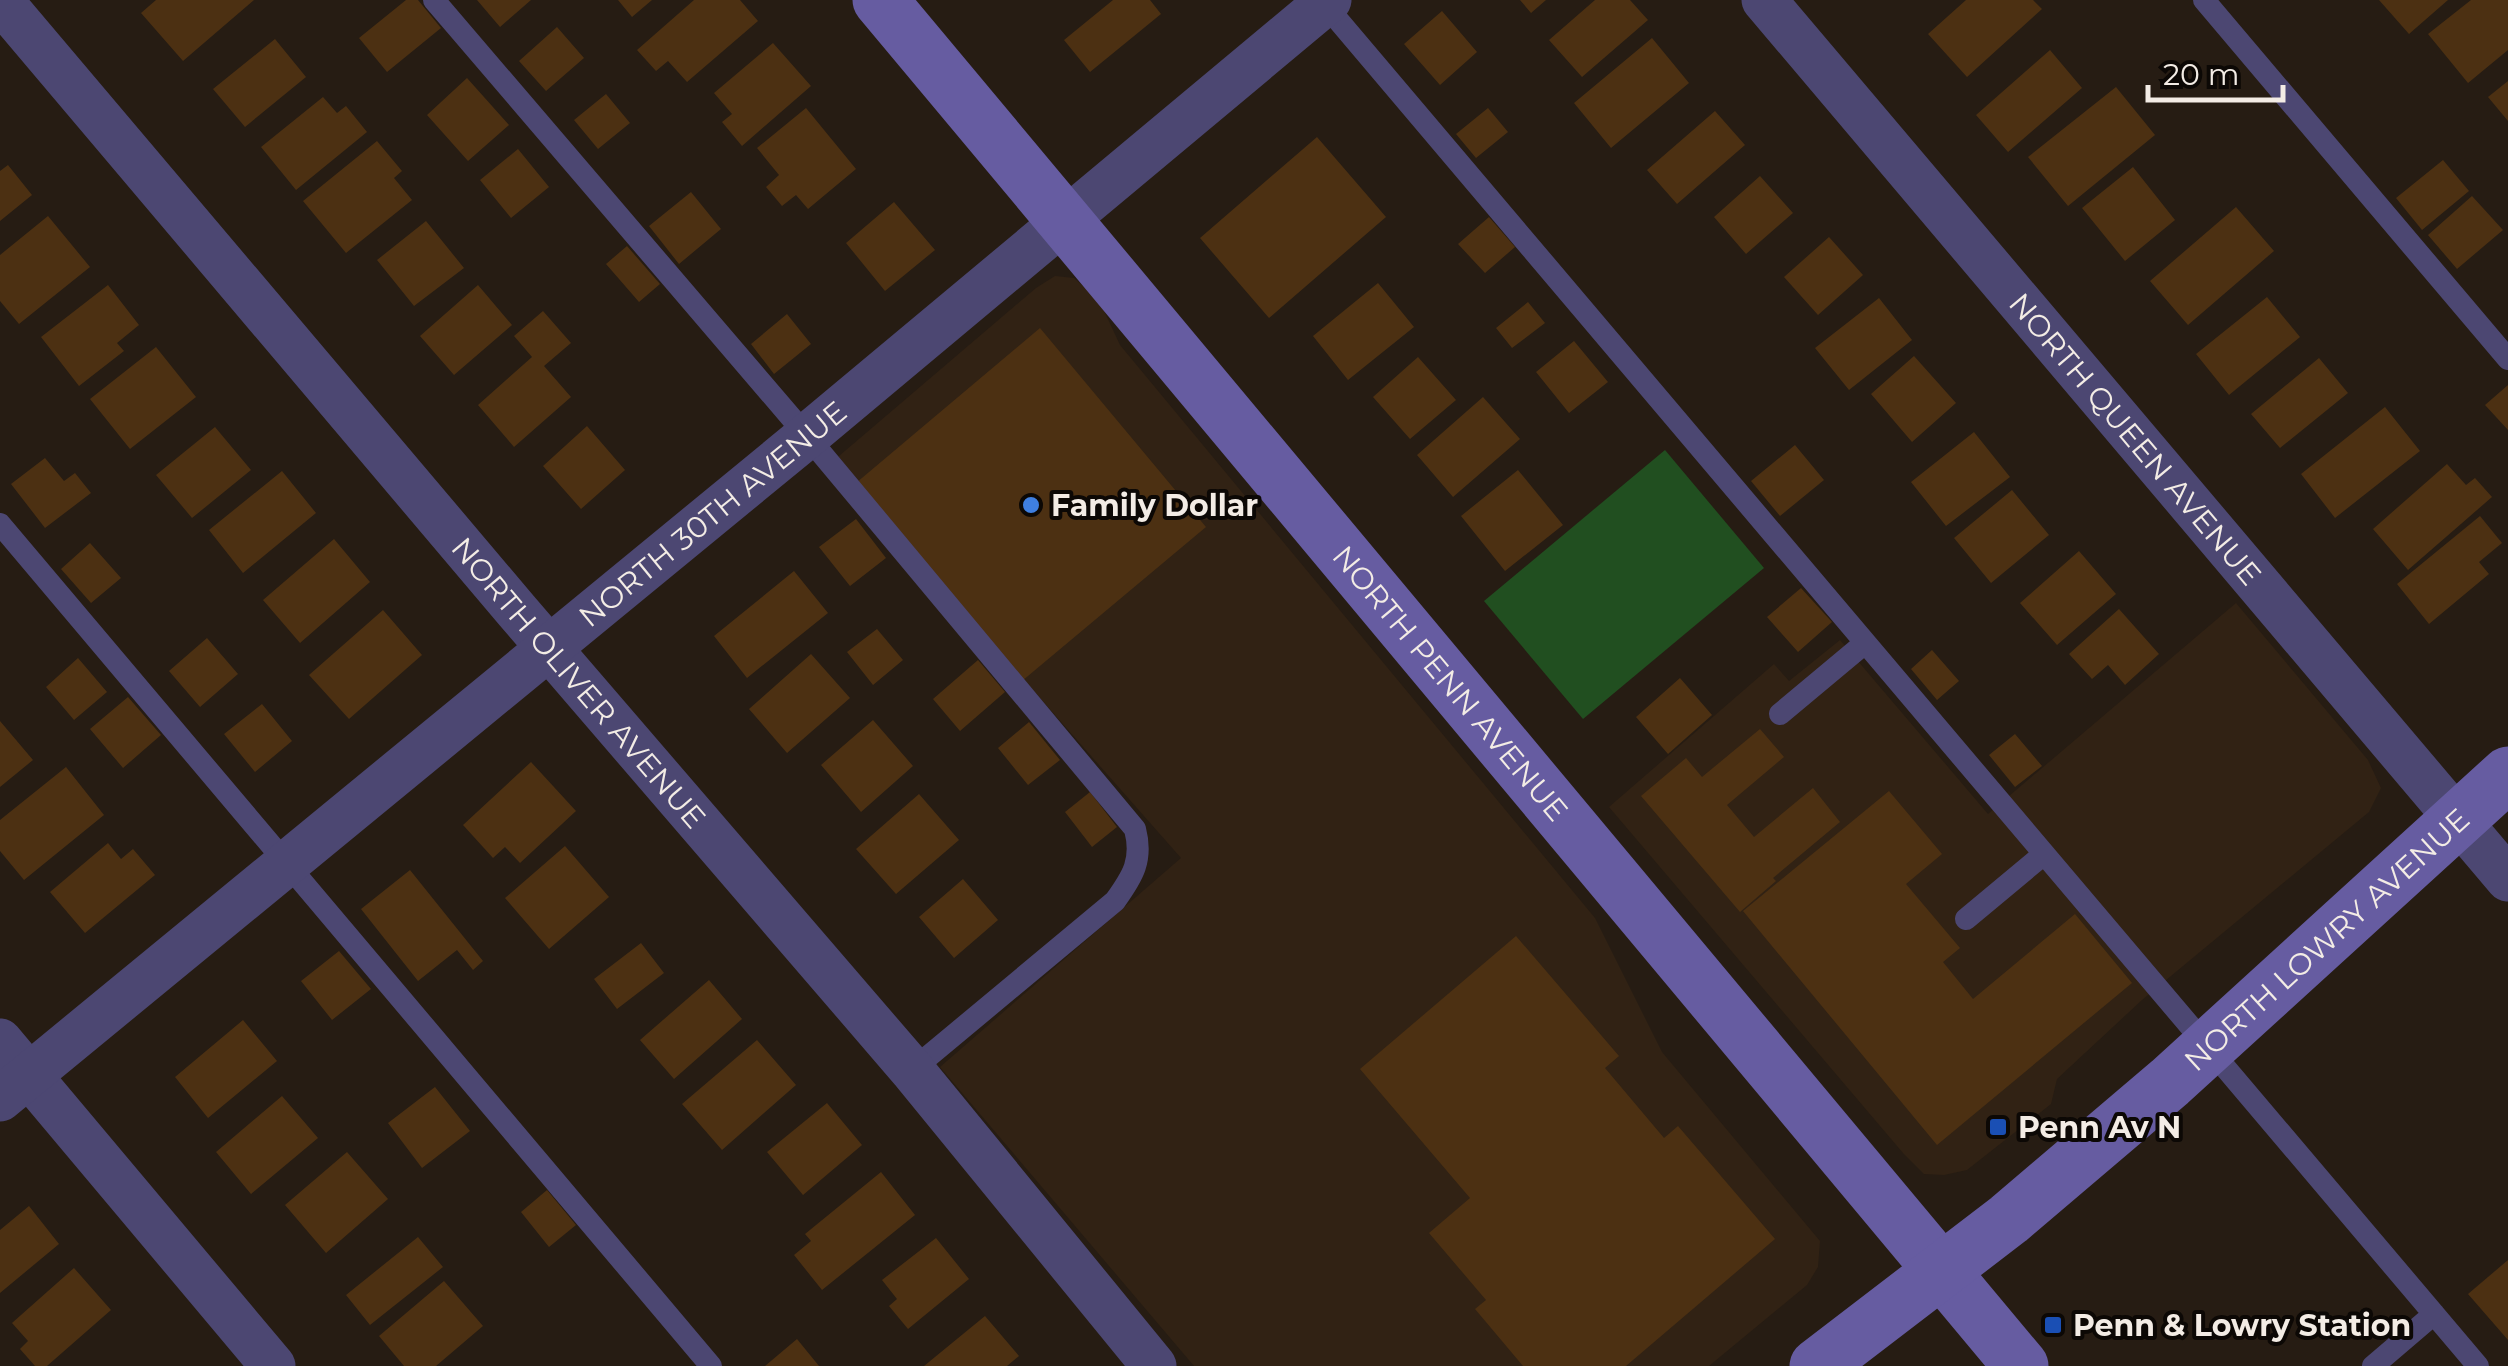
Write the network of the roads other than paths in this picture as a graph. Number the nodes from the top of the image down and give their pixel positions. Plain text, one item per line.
1 (0, 0) edge
2 (434, 0) edge
3 (880, 0) edge
4 (1764, 0) edge
5 (2204, 0) edge
6 (1325, 1) edge
7 (1066, 220) junction
8 (2508, 359) edge
9 (807, 436) junction
10 (0, 524) edge
11 (1865, 643) junction
12 (548, 648) junction
13 (1780, 714) dead end
14 (2508, 774) edge
15 (2458, 819) junction
16 (2044, 854) junction
17 (288, 864) junction
18 (2508, 879) edge
19 (1966, 918) dead end
20 (0, 1040) edge
21 (2209, 1048) junction
22 (912, 1070) junction
23 (14, 1087) edge
24 (1939, 1270) junction
25 (2434, 1314) junction
26 (272, 1366) edge
27 (710, 1366) edge
28 (1154, 1366) edge
29 (1817, 1366) edge
30 (2021, 1366) edge
31 (2374, 1366) edge
32 (2478, 1366) edge

1 - 12 street, NORTH OLIVER AVENUE
2 - 9 lane
3 - 7 main road, NORTH PENN AVENUE
4 - 15 street, NORTH QUEEN AVENUE
5 - 8 lane
6 - 7 street, NORTH 30TH AVENUE
6 - 11 lane
7 - 9 street, NORTH 30TH AVENUE
7 - 24 main road, NORTH PENN AVENUE
9 - 12 street, NORTH 30TH AVENUE
9 - 22 lane
10 - 17 lane
11 - 13 lane
11 - 16 lane
12 - 17 street, NORTH 30TH AVENUE
12 - 22 street, NORTH OLIVER AVENUE
14 - 15 main road, NORTH LOWRY AVENUE
15 - 18 street, NORTH QUEEN AVENUE
15 - 21 main road, NORTH LOWRY AVENUE
16 - 19 lane
16 - 21 lane
17 - 23 street, NORTH 30TH AVENUE
17 - 27 lane
20 - 23 street
21 - 24 main road, NORTH LOWRY AVENUE
21 - 25 lane
22 - 28 street, NORTH OLIVER AVENUE
23 - 26 street
24 - 29 main road, NORTH LOWRY AVENUE
24 - 30 main road, NORTH PENN AVENUE
25 - 31 lane
25 - 32 lane

